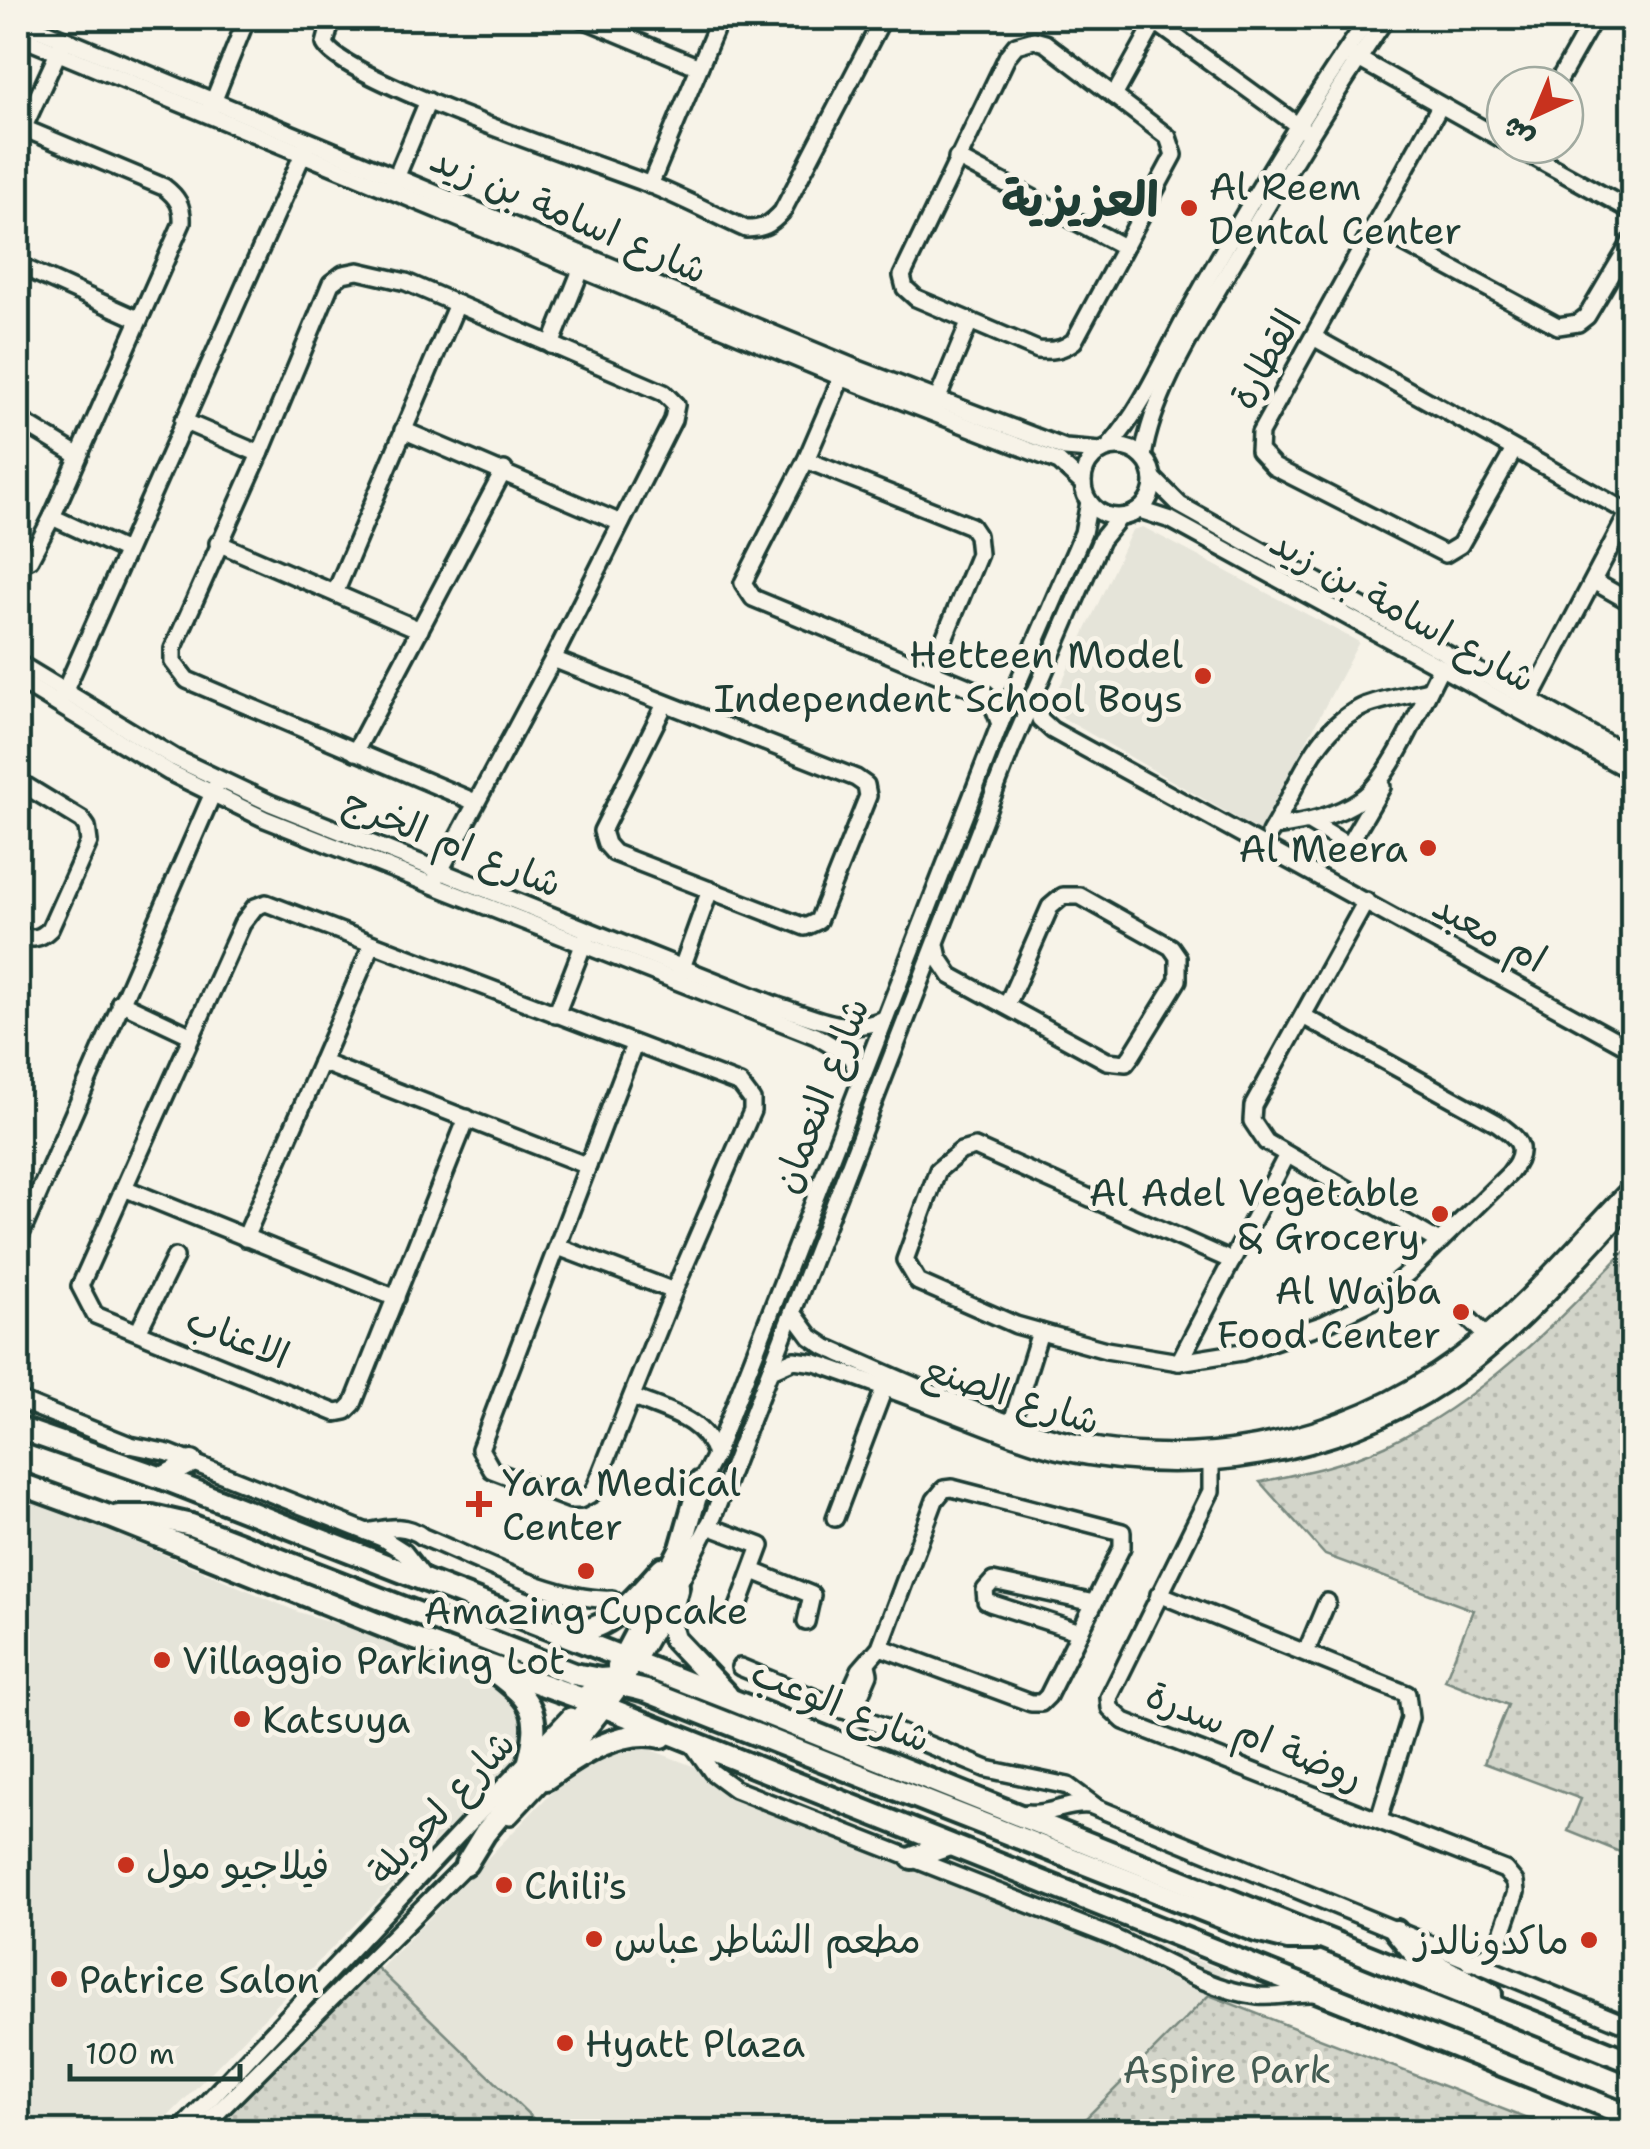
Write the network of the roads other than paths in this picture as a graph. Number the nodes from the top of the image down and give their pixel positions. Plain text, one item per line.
1 (246, 18) edge
2 (332, 18) edge
3 (580, 18) edge
4 (720, 18) edge
5 (882, 18) edge
6 (1369, 18) edge
7 (1386, 18) edge
8 (1594, 18) edge
9 (18, 20) edge
10 (1152, 20) edge
11 (18, 36) edge
12 (61, 47) junction
13 (1352, 55) junction
14 (1567, 65) edge
15 (699, 67) junction
16 (1114, 96) junction
17 (428, 101) junction
18 (1440, 106) junction
19 (210, 109) junction
20 (1485, 129) edge
21 (1304, 130) junction
22 (20, 134) edge
23 (305, 148) junction
24 (957, 158) junction
25 (1550, 165) edge
26 (393, 184) junction
27 (650, 185) junction
28 (1632, 211) edge
29 (1374, 227) junction
30 (1632, 240) edge
31 (1124, 247) junction
32 (584, 262) junction
33 (18, 265) edge
34 (457, 304) junction
35 (138, 319) junction
36 (970, 322) junction
37 (1314, 338) junction
38 (551, 344) junction
39 (844, 371) junction
40 (935, 407) junction
41 (18, 419) edge
42 (183, 421) junction
43 (403, 430) junction
44 (1105, 449) junction
45 (1514, 450) junction
46 (260, 454) junction
47 (76, 455) junction
48 (1143, 457) junction
49 (806, 460) junction
50 (504, 470) junction
51 (1153, 478) junction
52 (1083, 484) junction
53 (1089, 502) junction
54 (1631, 509) edge
55 (1140, 510) junction
56 (52, 516) junction
57 (1119, 518) junction
58 (621, 522) junction
59 (218, 543) junction
60 (126, 550) junction
61 (18, 565) edge
62 (1594, 582) junction
63 (336, 593) junction
64 (1632, 603) edge
65 (420, 630) junction
66 (554, 659) junction
67 (18, 663) edge
68 (1441, 667) junction
69 (931, 670) junction
70 (18, 680) edge
71 (1018, 680) junction
72 (1428, 690) junction
73 (1034, 693) junction
74 (984, 694) junction
75 (62, 699) junction
76 (666, 704) junction
77 (1527, 707) junction
78 (1000, 724) junction
79 (1052, 730) junction
80 (1011, 749) junction
81 (355, 752) junction
82 (1632, 757) edge
83 (1632, 772) edge
84 (1384, 774) junction
85 (18, 780) edge
86 (216, 787) junction
87 (475, 802) junction
88 (1309, 822) junction
89 (1274, 827) junction
90 (1262, 844) junction
91 (436, 878) junction
92 (710, 890) junction
93 (1366, 901) junction
94 (18, 934) edge
95 (586, 937) junction
96 (372, 945) junction
97 (936, 945) junction
98 (680, 974) junction
99 (951, 976) junction
100 (916, 994) junction
101 (120, 1002) junction
102 (1007, 1005) junction
103 (556, 1015) junction
104 (1303, 1016) junction
105 (884, 1019) junction
106 (192, 1036) junction
107 (634, 1045) junction
108 (1632, 1049) edge
109 (321, 1062) junction
110 (860, 1082) junction
111 (467, 1118) junction
112 (1287, 1155) junction
113 (588, 1166) junction
114 (1632, 1186) edge
115 (124, 1188) junction
116 (1632, 1204) edge
117 (245, 1238) junction
118 (18, 1240) edge
119 (1439, 1242) junction
120 (558, 1247) junction
121 (174, 1258) dead end
122 (1232, 1261) junction
123 (674, 1291) junction
124 (396, 1298) junction
125 (794, 1314) junction
126 (1469, 1319) dead end
127 (138, 1332) junction
128 (1040, 1332) junction
129 (1485, 1334) junction
130 (1179, 1362) junction
131 (771, 1370) junction
132 (884, 1386) junction
133 (632, 1398) junction
134 (18, 1400) edge
135 (732, 1411) junction
136 (696, 1424) junction
137 (1010, 1428) junction
138 (21, 1431) edge
139 (715, 1455) junction
140 (1211, 1457) junction
141 (192, 1462) junction
142 (162, 1478) junction
143 (700, 1482) junction
144 (18, 1483) edge
145 (111, 1517) junction
146 (835, 1518) dead end
147 (708, 1526) junction
148 (367, 1532) junction
149 (423, 1537) junction
150 (404, 1552) junction
151 (662, 1568) junction
152 (753, 1571) junction
153 (330, 1579) junction
154 (428, 1582) junction
155 (678, 1586) junction
156 (1159, 1594) junction
157 (612, 1599) dead end
158 (1327, 1602) dead end
159 (1094, 1603) junction
160 (736, 1613) dead end
161 (806, 1622) dead end
162 (547, 1629) junction
163 (1080, 1632) junction
164 (880, 1647) junction
165 (1306, 1652) junction
166 (624, 1658) junction
167 (478, 1660) junction
168 (740, 1668) dead end
169 (609, 1682) junction
170 (732, 1700) junction
171 (594, 1703) junction
172 (847, 1712) junction
173 (654, 1728) junction
174 (693, 1745) junction
175 (529, 1762) junction
176 (546, 1779) junction
177 (1051, 1781) junction
178 (1064, 1808) junction
179 (1098, 1808) junction
180 (1014, 1812) junction
181 (1379, 1819) junction
182 (1042, 1845) junction
183 (948, 1846) junction
184 (912, 1858) junction
185 (466, 1864) junction
186 (1396, 1931) junction
187 (1322, 1939) junction
188 (1497, 1946) junction
189 (1470, 1964) junction
190 (1512, 1980) junction
191 (1334, 1996) junction
192 (302, 1999) junction
193 (1506, 2010) junction
194 (317, 2014) junction
195 (1632, 2028) edge
196 (1632, 2062) edge
197 (1632, 2117) edge
198 (179, 2132) edge
199 (198, 2132) edge

1 - 19 street
2 - 17 street
3 - 15 street
4 - 15 street
5 - 27 street
6 - 13 street
7 - 13 street
8 - 14 street
9 - 12 street, شارع اسامة بن زيد
10 - 16 street
10 - 21 street
11 - 12 street, شارع اسامة بن زيد
12 - 19 street, شارع اسامة بن زيد
12 - 22 street
13 - 18 street
13 - 21 street
15 - 27 street
16 - 24 street
16 - 31 street
17 - 26 street
17 - 27 street
18 - 20 street
18 - 29 street, القطارة
19 - 23 street, شارع اسامة بن زيد
21 - 44 street
21 - 48 street
22 - 35 street
23 - 26 street, شارع اسامة بن زيد
23 - 42 street
24 - 31 street
24 - 36 street
25 - 28 street
26 - 32 street, شارع اسامة بن زيد
29 - 30 street
29 - 37 street, القطارة
31 - 36 street
32 - 38 street
32 - 39 street, شارع اسامة بن زيد
33 - 35 street
34 - 38 street
34 - 43 street
34 - 46 street
35 - 47 street
36 - 40 street
37 - 45 street
37 - 45 street, القطارة
38 - 58 street
39 - 40 street, شارع اسامة بن زيد
39 - 49 street
40 - 44 street, شارع اسامة بن زيد
40 - 52 street, شارع اسامة بن زيد
41 - 47 street
42 - 46 street
42 - 60 street
43 - 50 street
43 - 63 street
44 - 48 street
44 - 52 street
45 - 54 street
46 - 59 street
47 - 56 street
48 - 51 street
49 - 69 street
49 - 69 street
50 - 58 street
50 - 65 street
51 - 55 street
51 - 77 street, شارع اسامة بن زيد
52 - 53 street
53 - 57 street
53 - 71 street, شارع النعمان
54 - 62 street
55 - 57 street
55 - 68 street, شارع اسامة بن زيد
56 - 60 street
56 - 61 street
57 - 73 street, شارع النعمان
58 - 66 street
59 - 63 street
59 - 81 street
60 - 75 street
62 - 64 street
62 - 77 street
63 - 65 street
65 - 81 street
66 - 76 street
66 - 87 street
67 - 75 street, شارع ام الخرج
68 - 72 street
68 - 77 street, شارع اسامة بن زيد
69 - 74 street
70 - 75 street, شارع ام الخرج
71 - 74 street
71 - 78 street, شارع النعمان
72 - 84 street
72 - 89 street
73 - 79 street
73 - 80 street, شارع النعمان
74 - 78 street
75 - 86 street, شارع ام الخرج
76 - 92 street
76 - 92 street
77 - 82 street, شارع اسامة بن زيد
77 - 83 street, شارع اسامة بن زيد
78 - 105 street, شارع النعمان
79 - 80 street
79 - 90 street, ام معبد
80 - 97 street, شارع النعمان
81 - 87 street
84 - 88 street
84 - 88 street
85 - 94 street
86 - 91 street, شارع ام الخرج
86 - 101 street
87 - 91 street
88 - 89 street
89 - 90 street
90 - 93 street, ام معبد
91 - 95 street, شارع ام الخرج
92 - 98 street
93 - 104 street
93 - 108 street, ام معبد
95 - 98 street, شارع ام الخرج
95 - 103 street
96 - 103 street, الاعناب
96 - 106 street, الاعناب
96 - 109 street
97 - 99 street
97 - 100 street, شارع النعمان
98 - 105 street, شارع ام الخرج
98 - 110 street, شارع ام الخرج
99 - 100 street
99 - 102 street
100 - 125 street, شارع النعمان
101 - 106 street
101 - 118 street
102 - 102 street
103 - 107 street, الاعناب
104 - 112 street
104 - 119 street
105 - 110 street, شارع النعمان
106 - 115 street, الاعناب
107 - 113 street, الاعناب
107 - 123 street, الاعناب
109 - 111 street
109 - 117 street
110 - 135 street, شارع النعمان
111 - 113 street
111 - 124 street, الاعناب
112 - 119 street
112 - 122 street
113 - 120 street, الاعناب
114 - 129 street, شارع الصنع
115 - 117 street
115 - 127 street, الاعناب
116 - 140 street, شارع الصنع
117 - 124 street
119 - 130 street
120 - 123 street
120 - 133 street, الاعناب
121 - 127 street
122 - 128 street
122 - 130 street
123 - 133 street, الاعناب
124 - 127 street, الاعناب
125 - 131 street, شارع النعمان
125 - 137 street, شارع الصنع
126 - 129 street
128 - 130 street
128 - 137 street
129 - 140 street, شارع الصنع
131 - 132 street, شارع الصنع
131 - 147 street, شارع النعمان
132 - 137 street, شارع الصنع
132 - 146 street
133 - 136 street
134 - 141 street
135 - 136 street
135 - 139 street, شارع النعمان
136 - 139 street
137 - 140 street, شارع الصنع
138 - 142 main road, شارع الوعب
139 - 143 street, شارع النعمان
140 - 156 street, روضة ام سدرة
141 - 142 main road
141 - 148 street
142 - 154 main road, شارع الوعب
143 - 151 street, شارع النعمان
143 - 166 main road
144 - 145 main road
145 - 153 main road
145 - 167 main road
147 - 152 street
147 - 155 street, شارع النعمان
148 - 149 street
148 - 150 street
149 - 150 street
149 - 157 street
150 - 154 street
151 - 162 main road
151 - 166 street, شارع النعمان
152 - 160 street
152 - 161 street
153 - 162 main road
153 - 169 main road
154 - 162 main road, شارع الوعب
155 - 166 street, شارع النعمان
155 - 170 main road
156 - 165 street
156 - 181 street, روضة ام سدرة
158 - 165 street
159 - 163 street
159 - 163 street
159 - 164 street
162 - 166 main road, شارع الوعب
163 - 164 street
164 - 172 street
165 - 181 street
166 - 169 main road
166 - 170 main road, شارع الوعب
167 - 171 main road
167 - 175 main road
168 - 172 street
169 - 171 main road
169 - 182 main road
170 - 180 main road, شارع الوعب
171 - 173 main road
171 - 175 street, شارع لحويلة
171 - 176 street, شارع لحويلة
171 - 185 main road
172 - 177 street
173 - 174 main road
173 - 182 main road
174 - 176 main road
174 - 183 main road
174 - 184 street
175 - 192 street, شارع لحويلة
176 - 185 street, شارع لحويلة
177 - 178 street
177 - 179 street
178 - 179 street
178 - 180 street
179 - 186 street
180 - 187 main road, شارع الوعب
181 - 188 street, روضة ام سدرة
182 - 187 main road
183 - 184 main road
183 - 191 main road
184 - 191 street
185 - 194 street, شارع لحويلة
186 - 189 street
186 - 193 main road
187 - 193 main road, شارع الوعب
188 - 189 street
188 - 190 street
189 - 190 street
190 - 195 street
191 - 197 main road
192 - 194 street
192 - 198 street, شارع لحويلة
193 - 196 main road, شارع الوعب
194 - 199 street, شارع لحويلة

